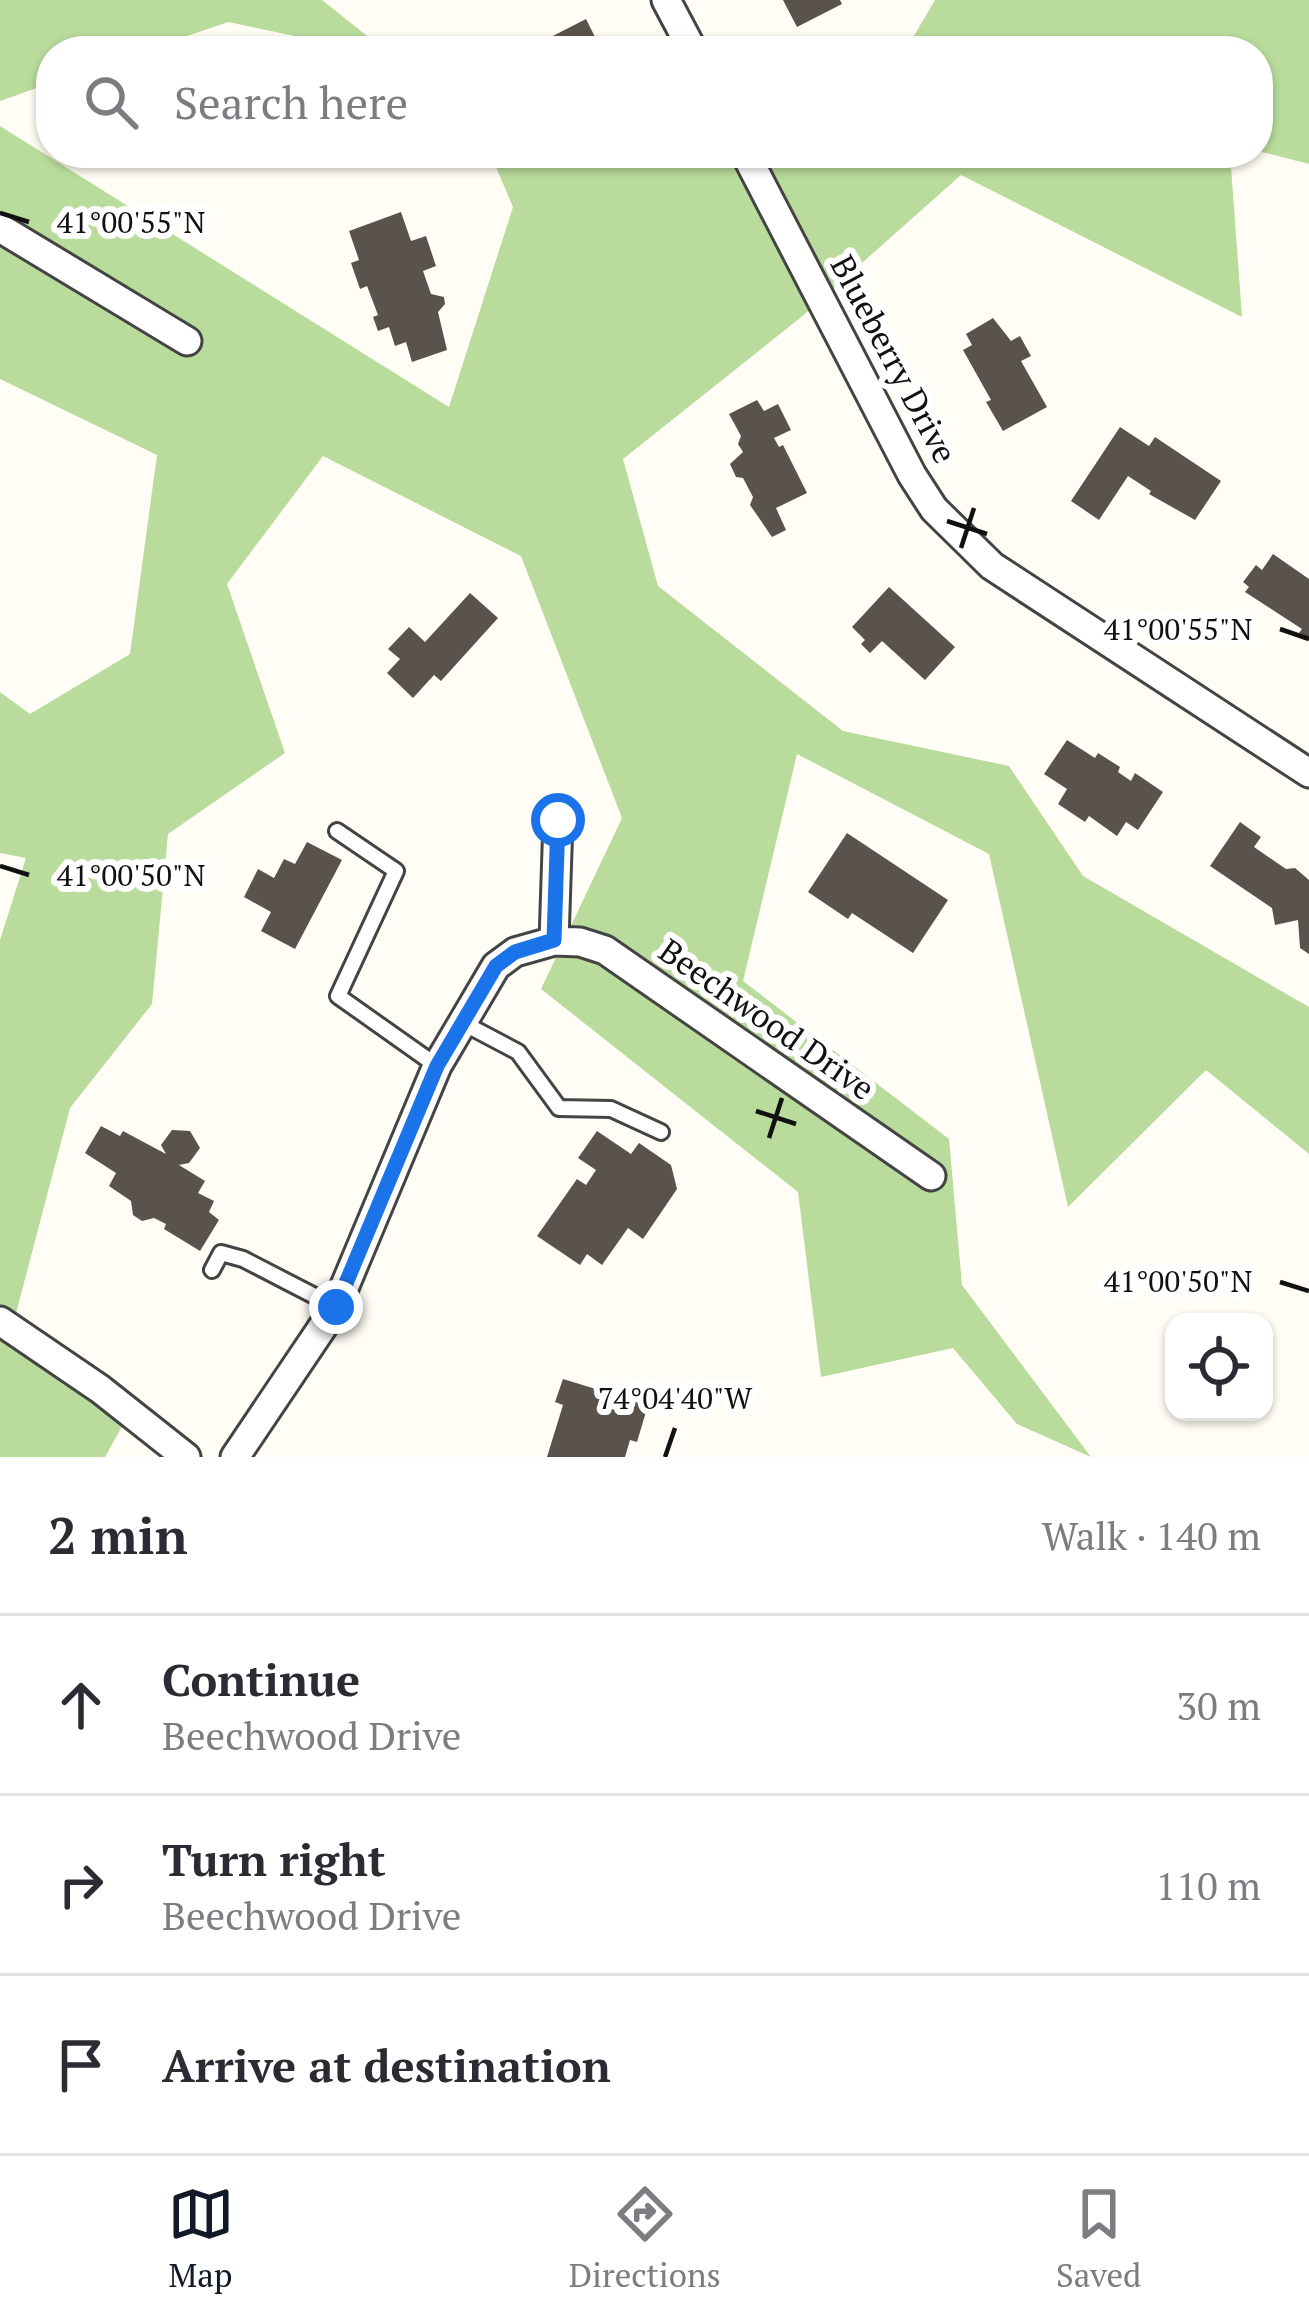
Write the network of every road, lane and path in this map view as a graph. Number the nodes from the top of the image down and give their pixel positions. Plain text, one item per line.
1 (666, 0) edge
2 (685, 36) edge
3 (753, 168) edge
4 (0, 228) edge
5 (187, 340) dead end
6 (1309, 772) edge
7 (558, 820) dead end
8 (337, 831) dead end
9 (554, 940) junction
10 (463, 1023) junction
11 (437, 1066) junction
12 (661, 1132) dead end
13 (931, 1176) dead end
14 (212, 1270) dead end
15 (336, 1307) junction
16 (0, 1321) edge
17 (186, 1457) edge
18 (235, 1457) edge

1 - 2 street
3 - 6 street, Blueberry Drive
4 - 5 street
7 - 9 street
8 - 11 lane
9 - 10 street
9 - 13 street, Beechwood Drive
10 - 11 street
10 - 12 lane
11 - 15 street
14 - 15 lane
15 - 18 street
16 - 17 street

